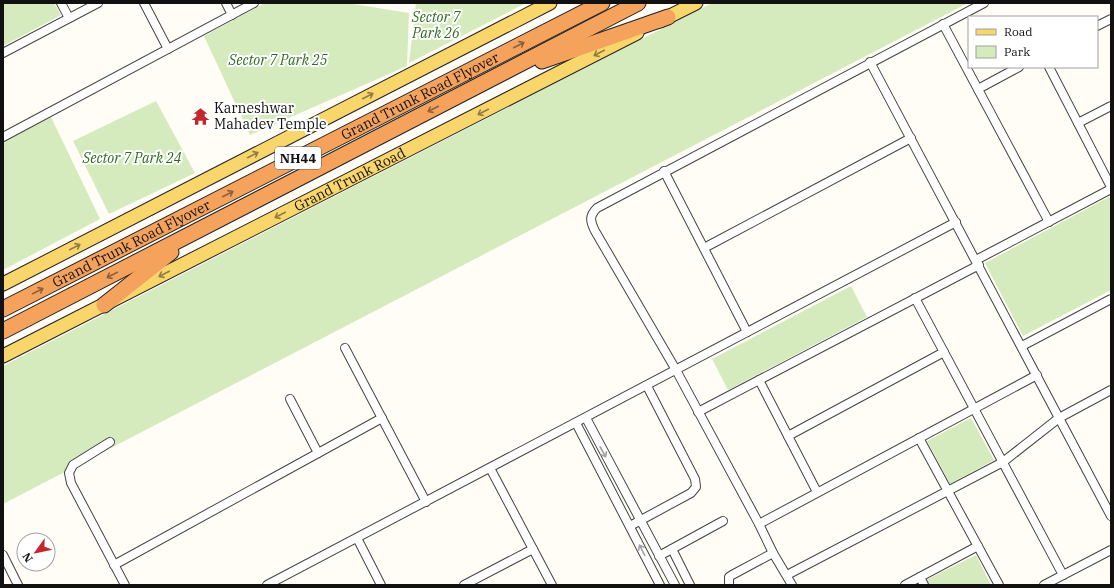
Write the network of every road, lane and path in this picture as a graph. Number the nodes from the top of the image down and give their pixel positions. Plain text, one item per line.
1 (62, 3) edge
2 (98, 3) edge
3 (144, 3) edge
4 (226, 3) edge
5 (254, 3) edge
6 (550, 3) edge
7 (638, 3) edge
8 (696, 3) edge
9 (984, 3) edge
10 (598, 4) edge
11 (232, 15) junction
12 (69, 18) junction
13 (668, 18) junction
14 (1111, 19) edge
15 (943, 24) junction
16 (1098, 26) edge
17 (168, 49) junction
18 (3, 53) edge
19 (870, 62) junction
20 (517, 65) junction
21 (1017, 68) edge
22 (1050, 68) edge
23 (978, 89) junction
24 (1111, 106) edge
25 (1078, 123) junction
26 (3, 136) edge
27 (911, 138) junction
28 (664, 171) junction
29 (1111, 188) edge
30 (956, 222) junction
31 (1049, 222) junction
32 (196, 231) junction
33 (704, 248) junction
34 (977, 262) junction
35 (3, 284) edge
36 (916, 298) junction
37 (1111, 299) edge
38 (104, 305) junction
39 (3, 309) edge
40 (7, 329) edge
41 (747, 332) junction
42 (1022, 346) junction
43 (345, 348) dead end
44 (944, 352) junction
45 (3, 356) edge
46 (676, 370) junction
47 (1037, 375) junction
48 (759, 380) junction
49 (647, 386) junction
50 (1111, 390) edge
51 (290, 399) dead end
52 (974, 409) junction
53 (698, 412) junction
54 (382, 418) junction
55 (586, 418) junction
56 (1059, 418) junction
57 (576, 423) junction
58 (788, 436) junction
59 (919, 438) junction
60 (110, 442) dead end
61 (318, 453) junction
62 (1003, 462) junction
63 (490, 468) junction
64 (948, 491) junction
65 (818, 492) junction
66 (426, 502) junction
67 (1111, 516) edge
68 (640, 520) junction
69 (723, 521) dead end
70 (759, 524) junction
71 (630, 526) junction
72 (357, 538) junction
73 (978, 546) junction
74 (533, 549) junction
75 (672, 549) junction
76 (1111, 550) edge
77 (773, 553) junction
78 (3, 555) edge
79 (659, 556) junction
80 (114, 565) junction
81 (787, 575) junction
82 (1063, 575) junction
83 (920, 577) junction
84 (18, 585) edge
85 (125, 585) edge
86 (267, 585) edge
87 (382, 585) edge
88 (466, 585) edge
89 (552, 585) edge
90 (660, 585) edge
91 (675, 585) edge
92 (690, 585) edge
93 (729, 585) edge
94 (792, 585) edge
95 (905, 585) edge
96 (924, 585) edge
97 (999, 585) edge
98 (1044, 585) edge

1 - 12 street
2 - 12 street
3 - 17 street
4 - 11 street
5 - 11 street
35 -> 6 main road
7 - 20 highway, Grand Trunk Road Flyover / NH44
8 - 13 main road, Grand Trunk Road
9 - 15 street
39 -> 10 highway, Grand Trunk Road Flyover / NH44
11 - 17 street
12 - 18 street
13 - 20 highway
13 -> 38 main road, Grand Trunk Road
14 - 16 street
15 - 19 street
15 - 23 street
17 - 26 street
19 - 27 street
19 - 28 street
20 -> 32 highway, Grand Trunk Road / NH44
21 - 23 street
22 - 25 street
23 - 31 street
24 - 25 street
25 - 29 street
27 - 30 street
27 - 33 street
28 - 33 street
28 - 46 street
29 - 31 street
30 - 34 street
30 - 41 street
31 - 34 street
32 - 38 highway
32 -> 40 highway, Grand Trunk Road Flyover / NH44
33 - 41 street
34 - 36 street
34 - 42 street
36 - 44 street
36 - 48 street
37 - 42 street
38 - 45 main road, Grand Trunk Road
41 - 46 street
42 - 47 street
43 - 54 street
44 - 52 street
44 - 58 street
46 - 49 street
46 - 53 street
47 - 52 street
47 - 56 street
48 - 53 street
48 - 58 street
49 - 55 street
49 - 68 street
50 - 56 street
51 - 61 street
52 - 59 street
52 - 62 street
53 - 70 street
54 - 61 street
54 - 66 street
55 - 57 street
55 -> 68 street
56 - 62 street
56 - 67 street
57 - 63 street
57 - 71 street
58 - 65 street
59 - 64 street
59 - 65 street
60 - 80 street
61 - 80 street
62 - 64 street
62 - 82 street
63 - 66 street
63 - 74 street
64 - 73 street
64 - 81 street
65 - 70 street
66 - 72 street
68 - 71 street
68 - 79 street
69 - 75 street
70 - 77 street
90 -> 71 street
72 - 86 street
72 - 87 street
73 - 83 street
73 - 97 street
74 - 88 street
74 - 89 street
75 - 79 street
75 - 92 street
76 - 82 street
77 - 81 street
77 - 93 street
78 - 84 street
79 - 91 street
80 - 85 street
81 - 94 street
82 - 98 street
83 - 95 street
83 - 96 street

